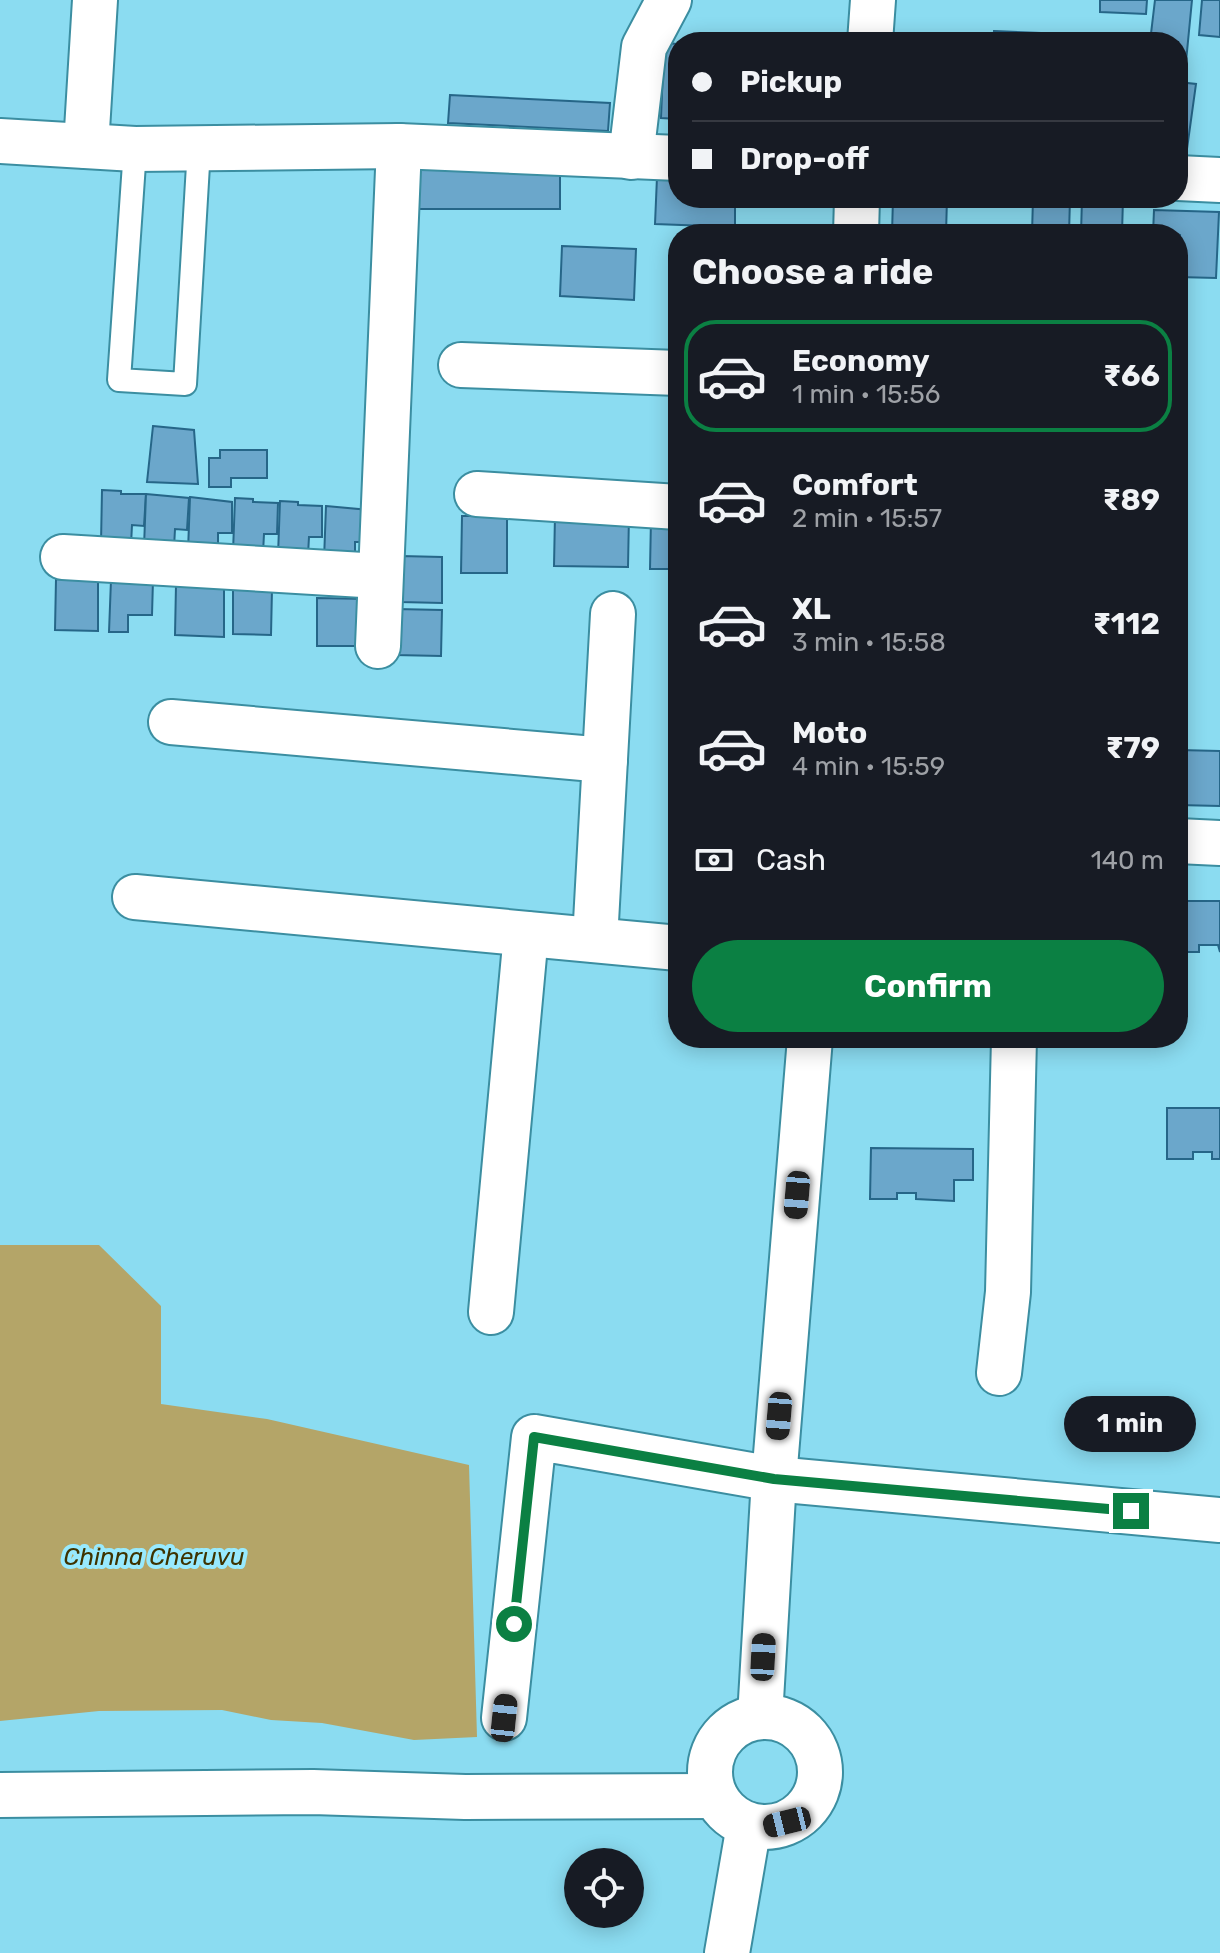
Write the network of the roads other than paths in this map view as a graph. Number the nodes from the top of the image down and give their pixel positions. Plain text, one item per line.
1 (95, 0) edge
2 (669, 0) edge
3 (873, 0) edge
4 (871, 32) edge
5 (0, 141) edge
6 (86, 146) junction
7 (399, 146) junction
8 (199, 148) junction
9 (135, 149) junction
10 (631, 157) junction
11 (668, 158) edge
12 (1188, 178) edge
13 (1220, 180) edge
14 (461, 365) dead end
15 (668, 373) edge
16 (477, 494) dead end
17 (668, 506) edge
18 (63, 557) dead end
19 (380, 576) junction
20 (613, 614) dead end
21 (378, 646) dead end
22 (171, 722) dead end
23 (605, 760) junction
24 (1188, 841) edge
25 (1220, 843) edge
26 (135, 897) dead end
27 (526, 934) junction
28 (595, 940) junction
29 (668, 947) edge
30 (809, 1048) edge
31 (1014, 1048) edge
32 (491, 1312) dead end
33 (999, 1373) dead end
34 (774, 1479) junction
35 (1220, 1520) edge
36 (760, 1717) junction
37 (504, 1718) dead end
38 (0, 1795) edge
39 (715, 1796) junction
40 (749, 1825) junction
41 (727, 1953) edge

1 - 6 street
2 - 10 street
3 - 4 street
5 - 6 street
6 - 9 street
7 - 8 street
7 - 10 street
7 - 19 street
8 - 9 street
8 - 9 lane
10 - 11 street
12 - 13 street
14 - 15 street
16 - 17 street
18 - 19 street
19 - 21 street
20 - 23 street
22 - 23 street
23 - 28 street
24 - 25 street
26 - 27 street
27 - 28 street
27 - 32 street
28 - 29 street
30 - 34 street
31 - 33 street
34 - 35 street
34 - 36 street
34 - 37 street
36 - 39 street
36 - 40 street
38 - 39 street
39 - 40 street
40 - 41 street

